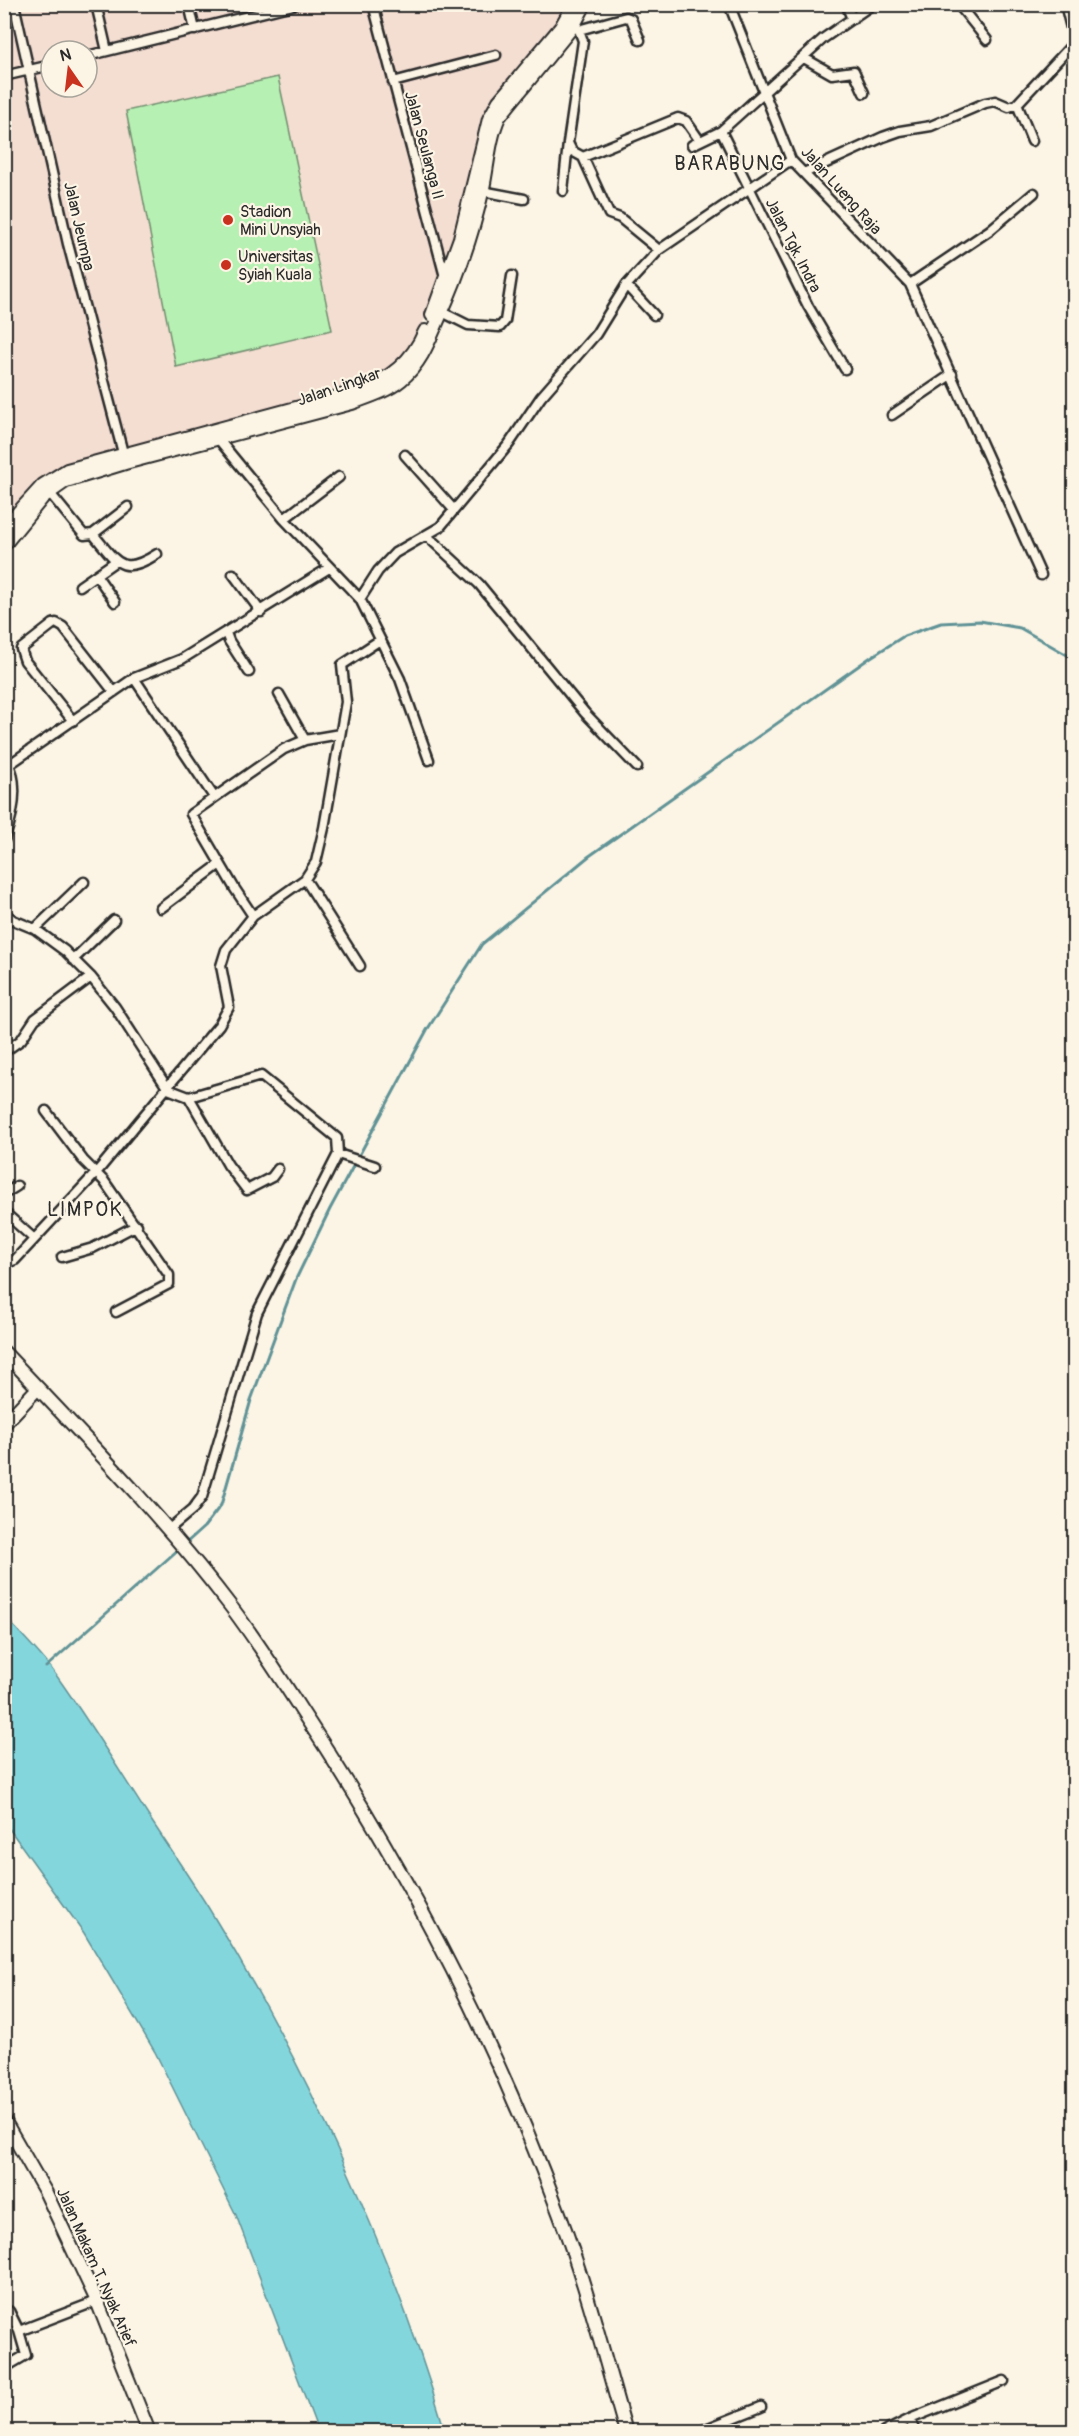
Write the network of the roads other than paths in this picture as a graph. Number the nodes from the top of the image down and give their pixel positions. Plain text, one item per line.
1 (14, 4) edge
2 (96, 4) edge
3 (189, 4) edge
4 (297, 4) edge
5 (373, 4) edge
6 (574, 4) edge
7 (585, 4) edge
8 (729, 4) edge
9 (846, 4) edge
10 (873, 4) edge
11 (958, 4) edge
12 (1065, 4) edge
13 (852, 19) junction
14 (573, 25) junction
15 (195, 30) junction
16 (640, 40) dead end
17 (987, 40) dead end
18 (107, 51) junction
19 (99, 53) edge
20 (496, 55) dead end
21 (804, 58) junction
22 (39, 68) edge
23 (30, 70) junction
24 (4, 76) edge
25 (393, 82) junction
26 (765, 93) junction
27 (864, 93) dead end
28 (1017, 104) junction
29 (721, 131) junction
30 (1032, 141) dead end
31 (568, 143) junction
32 (583, 157) junction
33 (791, 160) junction
34 (804, 173) junction
35 (749, 188) junction
36 (482, 191) junction
37 (563, 191) dead end
38 (1034, 193) dead end
39 (524, 199) dead end
40 (659, 250) junction
41 (512, 276) dead end
42 (446, 280) junction
43 (910, 284) junction
44 (626, 285) junction
45 (451, 293) junction
46 (442, 312) junction
47 (654, 315) dead end
48 (845, 369) dead end
49 (952, 374) junction
50 (892, 415) dead end
51 (215, 435) junction
52 (123, 453) junction
53 (405, 455) dead end
54 (339, 477) dead end
55 (49, 492) junction
56 (128, 507) dead end
57 (454, 510) junction
58 (284, 519) junction
59 (4, 528) edge
60 (93, 534) junction
61 (426, 535) junction
62 (4, 545) edge
63 (157, 554) dead end
64 (116, 561) junction
65 (328, 568) junction
66 (233, 574) dead end
67 (1041, 575) dead end
68 (97, 576) junction
69 (80, 586) dead end
70 (360, 599) junction
71 (115, 602) dead end
72 (261, 612) junction
73 (226, 633) junction
74 (380, 640) junction
75 (249, 672) dead end
76 (134, 678) junction
77 (114, 692) junction
78 (279, 694) dead end
79 (73, 721) junction
80 (340, 734) junction
81 (304, 740) junction
82 (4, 755) edge
83 (429, 760) dead end
84 (10, 764) junction
85 (637, 767) dead end
86 (214, 797) junction
87 (4, 840) edge
88 (220, 864) junction
89 (305, 879) junction
90 (84, 882) dead end
91 (161, 908) dead end
92 (4, 913) edge
93 (254, 916) junction
94 (114, 920) dead end
95 (35, 929) junction
96 (73, 960) junction
97 (360, 966) dead end
98 (91, 977) junction
99 (4, 1052) edge
100 (168, 1089) junction
101 (189, 1097) junction
102 (46, 1111) dead end
103 (340, 1154) junction
104 (375, 1166) dead end
105 (278, 1169) dead end
106 (96, 1173) junction
107 (17, 1186) dead end
108 (4, 1194) edge
109 (4, 1212) edge
110 (137, 1225) junction
111 (33, 1238) junction
112 (62, 1257) dead end
113 (4, 1264) edge
114 (116, 1312) dead end
115 (4, 1352) edge
116 (38, 1388) junction
117 (4, 1424) edge
118 (171, 1533) junction
119 (4, 2120) edge
120 (9, 2137) edge
121 (97, 2301) junction
122 (4, 2310) edge
123 (19, 2331) junction
124 (4, 2368) edge
125 (1004, 2381) dead end
126 (761, 2407) dead end
127 (910, 2419) junction
128 (149, 2432) edge
129 (626, 2432) edge
130 (698, 2432) edge
131 (884, 2432) edge
132 (915, 2432) edge

1 - 23 street, Jalan Jeumpa
2 - 18 street
3 - 15 street
4 - 15 street
5 - 25 street, Jalan Seulanga II
6 - 14 street
7 - 14 street, Jalan Lingkar
8 - 26 street, Jalan Lueng Raja
9 - 13 street
10 - 13 street
11 - 17 street
12 - 28 street
13 - 21 street
14 - 16 street
14 - 31 street
14 - 36 street, Jalan Lingkar
14 - 42 street
15 - 18 street
18 - 19 street
20 - 25 street
21 - 26 street
21 - 27 street
22 - 23 street
23 - 24 street
23 - 52 street, Jalan Jeumpa
25 - 42 street, Jalan Seulanga II
26 - 29 street
26 - 33 street, Jalan Lueng Raja
28 - 30 street
28 - 34 street
29 - 32 street
29 - 35 street, Jalan Tgk. Indra
31 - 32 street
31 - 37 street
32 - 40 street
33 - 34 street, Jalan Lueng Raja
33 - 35 street
34 - 43 street, Jalan Lueng Raja
35 - 40 street
35 - 48 street, Jalan Tgk. Indra
36 - 39 street
36 - 45 street, Jalan Lingkar
38 - 43 street
40 - 44 street
41 - 46 street
42 - 45 street, Jalan Seulanga II
42 - 51 street
43 - 49 street, Jalan Lueng Raja
44 - 47 street
44 - 57 street
45 - 46 street, Jalan Lingkar
46 - 51 street, Jalan Lingkar
49 - 50 street
49 - 67 street, Jalan Lueng Raja
51 - 52 street
51 - 55 street, Jalan Lingkar
51 - 58 street
52 - 59 street
53 - 57 street
54 - 58 street
55 - 60 street
55 - 62 street, Jalan Lingkar
56 - 60 street
57 - 61 street
58 - 65 street
60 - 64 street
61 - 70 street
61 - 85 street
63 - 64 street
64 - 68 street
65 - 70 street
65 - 72 street
66 - 72 street
68 - 69 street
68 - 71 street
70 - 74 street
72 - 73 street
73 - 75 street
73 - 76 street
74 - 80 street
74 - 83 street
76 - 77 street
76 - 86 street
77 - 79 street
77 - 79 street
78 - 81 street
79 - 84 street
80 - 81 street
80 - 89 street
81 - 86 street
82 - 84 street
84 - 87 street
86 - 88 street
88 - 91 street
88 - 93 street
89 - 93 street
89 - 97 street
90 - 95 street
92 - 95 street
93 - 100 street
94 - 96 street
95 - 96 street
96 - 98 street
98 - 99 street
98 - 100 street
100 - 101 street
100 - 106 street
101 - 103 street
101 - 105 street
102 - 106 street
103 - 104 street
103 - 118 street
106 - 110 street
106 - 111 street
107 - 108 street
109 - 111 street
110 - 112 street
110 - 114 street
111 - 113 street
115 - 116 street
116 - 117 street
116 - 118 street
118 - 129 street
119 - 120 street, Jalan Makam T. Nyak Arief
120 - 121 street, Jalan Makam T. Nyak Arief
121 - 123 street
121 - 128 street, Jalan Makam T. Nyak Arief
122 - 123 street
123 - 124 street
125 - 127 street
126 - 130 street
127 - 131 street
127 - 132 street

